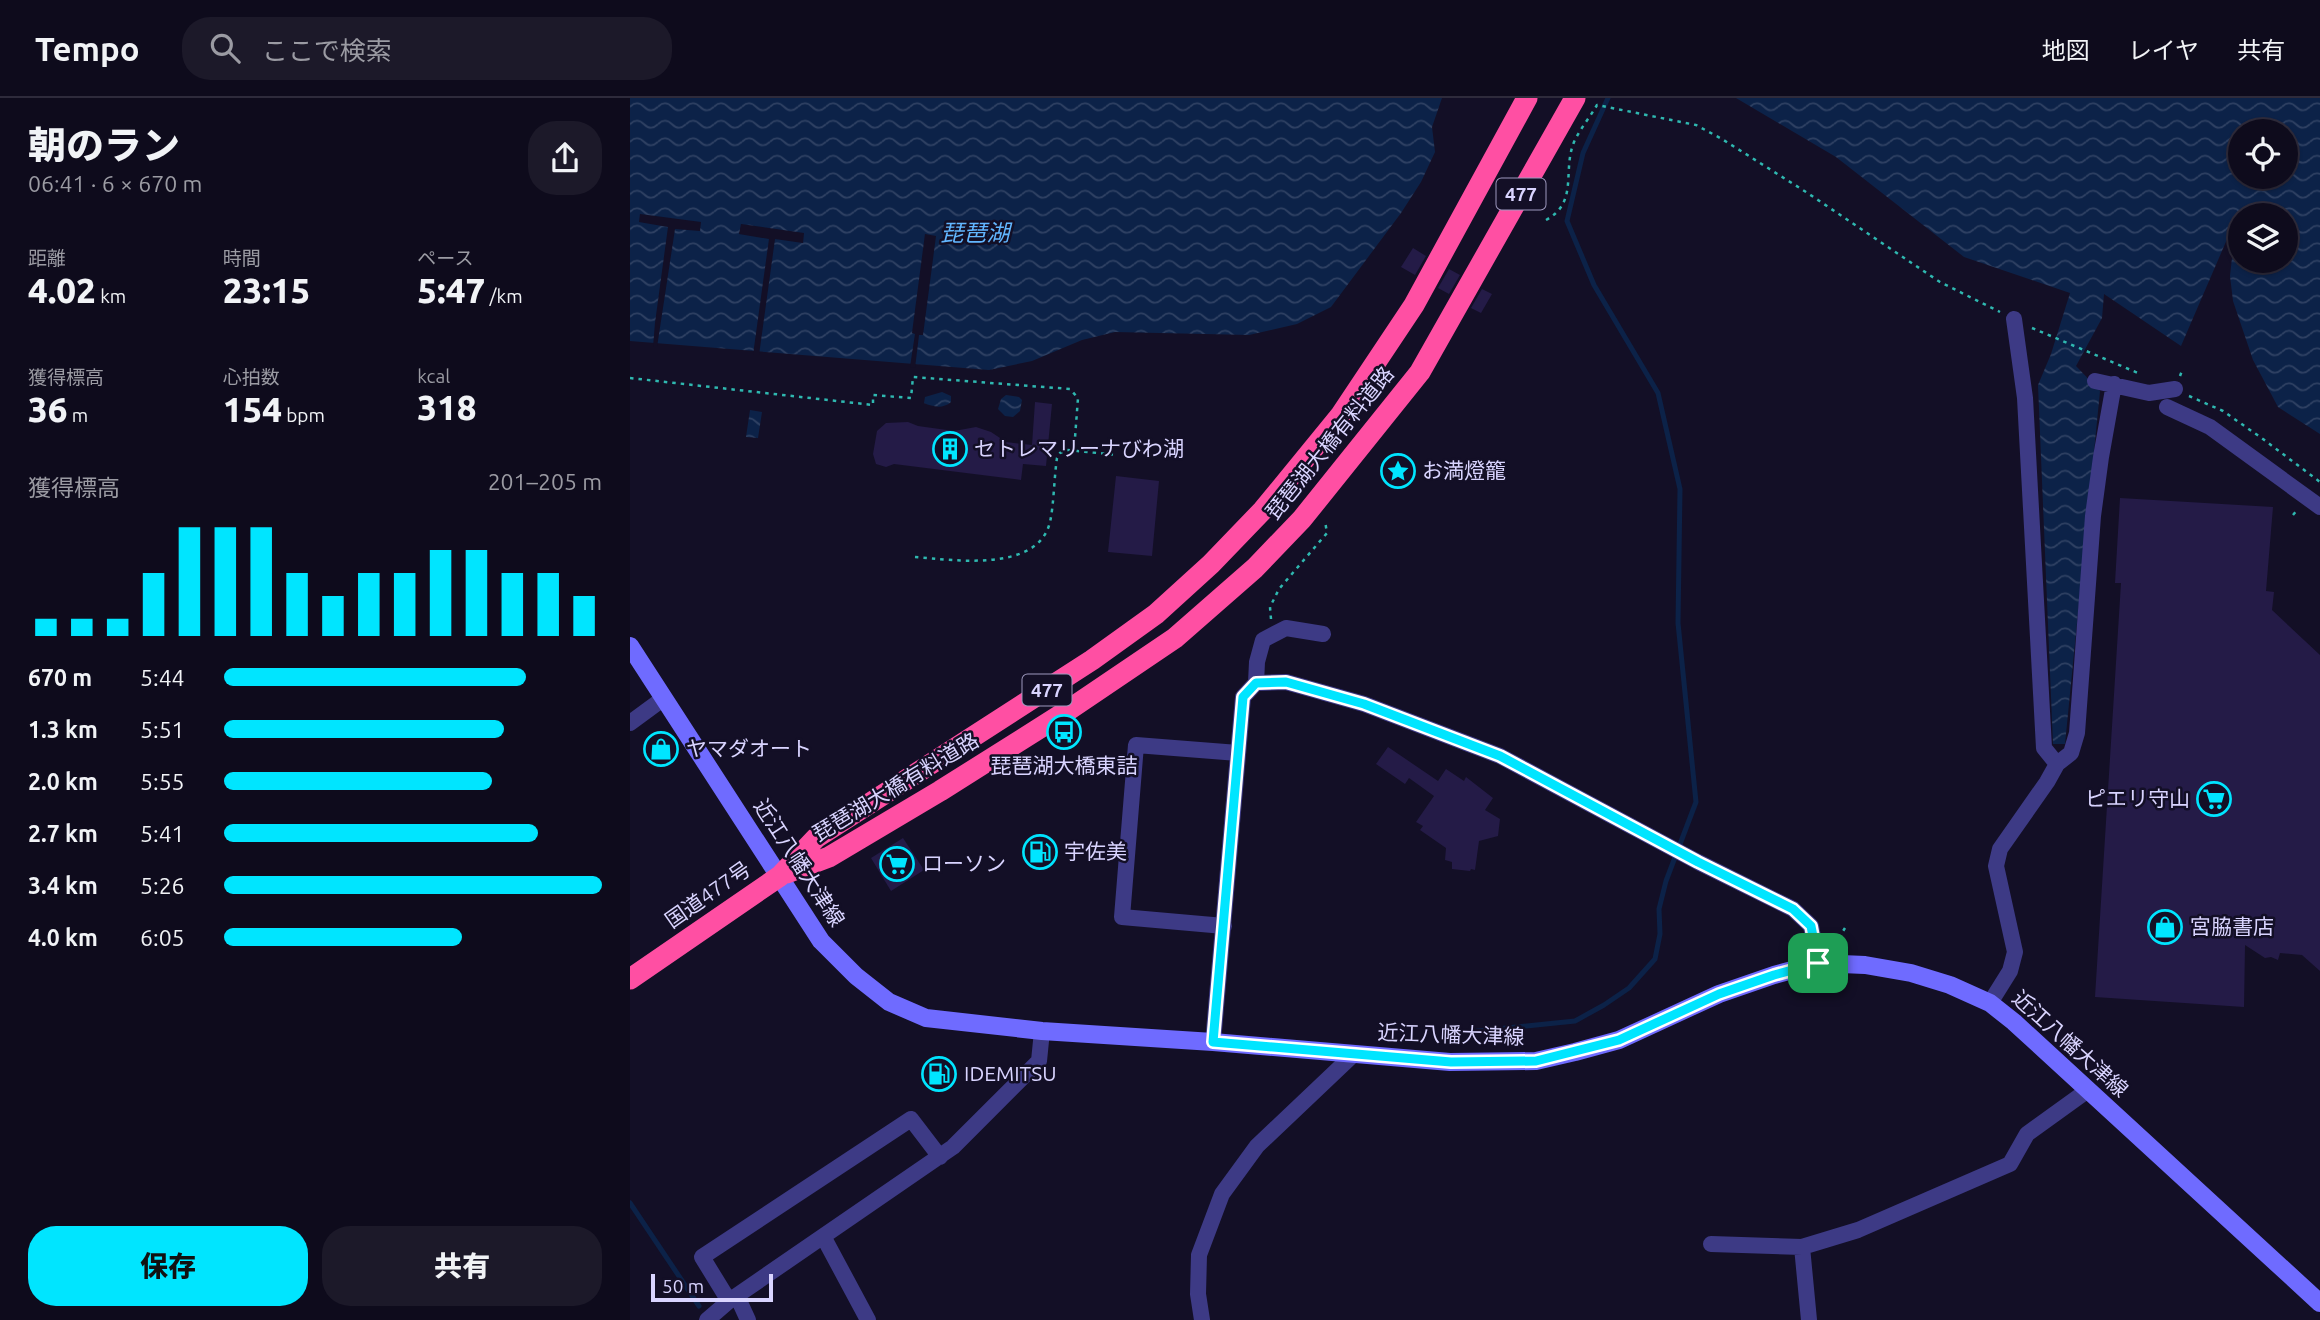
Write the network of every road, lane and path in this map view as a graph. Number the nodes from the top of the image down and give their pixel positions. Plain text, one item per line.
1 (1527, 98) edge
2 (1575, 98) edge
3 (1546, 220) dead end
4 (2014, 319) junction
5 (2144, 375) dead end
6 (630, 378) edge
7 (2095, 382) dead end
8 (2114, 384) junction
9 (2175, 389) joint
10 (2166, 407) dead end
11 (1074, 450) junction
12 (1118, 455) dead end
13 (2320, 482) edge
14 (2320, 508) edge
15 (1325, 521) dead end
16 (915, 557) dead end
17 (1271, 620) dead end
18 (1323, 634) dead end
19 (630, 646) edge
20 (1256, 683) junction
21 (664, 698) junction
22 (630, 723) edge
23 (1238, 753) junction
24 (2057, 764) junction
25 (779, 876) junction
26 (1224, 926) junction
27 (1844, 928) dead end
28 (1834, 945) dead end
29 (1818, 963) junction
30 (630, 979) edge
31 (1990, 1003) junction
32 (1042, 1031) junction
33 (1213, 1042) junction
34 (1354, 1054) junction
35 (2088, 1090) junction
36 (940, 1157) junction
37 (824, 1238) junction
38 (1711, 1244) dead end
39 (1802, 1247) junction
40 (733, 1298) junction
41 (2320, 1303) edge
42 (706, 1320) edge
43 (748, 1320) edge
44 (868, 1320) edge
45 (1202, 1320) edge
46 (1809, 1320) edge

1 - 25 highway, 琵琶湖大橋有料道路 / 477
2 - 25 highway, 琵琶湖大橋有料道路 / 477
3 - 4 path
4 - 5 path
4 - 24 street
6 - 11 path
7 - 8 street
8 - 9 street
8 - 24 street
9 - 13 path
10 - 14 street
11 - 12 path
11 - 16 path
15 - 17 path
18 - 20 street
19 - 21 main road, 近江八幡大津線
20 - 23 street
20 - 29 street
21 - 22 street
21 - 25 main road, 近江八幡大津線
23 - 26 street
23 - 26 street
24 - 31 street
25 - 30 highway, 国道477号 / 477
25 - 32 main road, 近江八幡大津線
26 - 33 street
27 - 28 path
29 - 31 main road, 近江八幡大津線
29 - 34 main road, 近江八幡大津線
31 - 35 main road, 近江八幡大津線
32 - 33 main road, 近江八幡大津線
32 - 36 street
33 - 34 main road, 近江八幡大津線
34 - 45 street
35 - 39 street
35 - 41 main road, 近江八幡大津線
36 - 37 street
36 - 40 street
37 - 40 street
37 - 44 street
38 - 39 street
39 - 46 street
40 - 42 street
40 - 43 street

